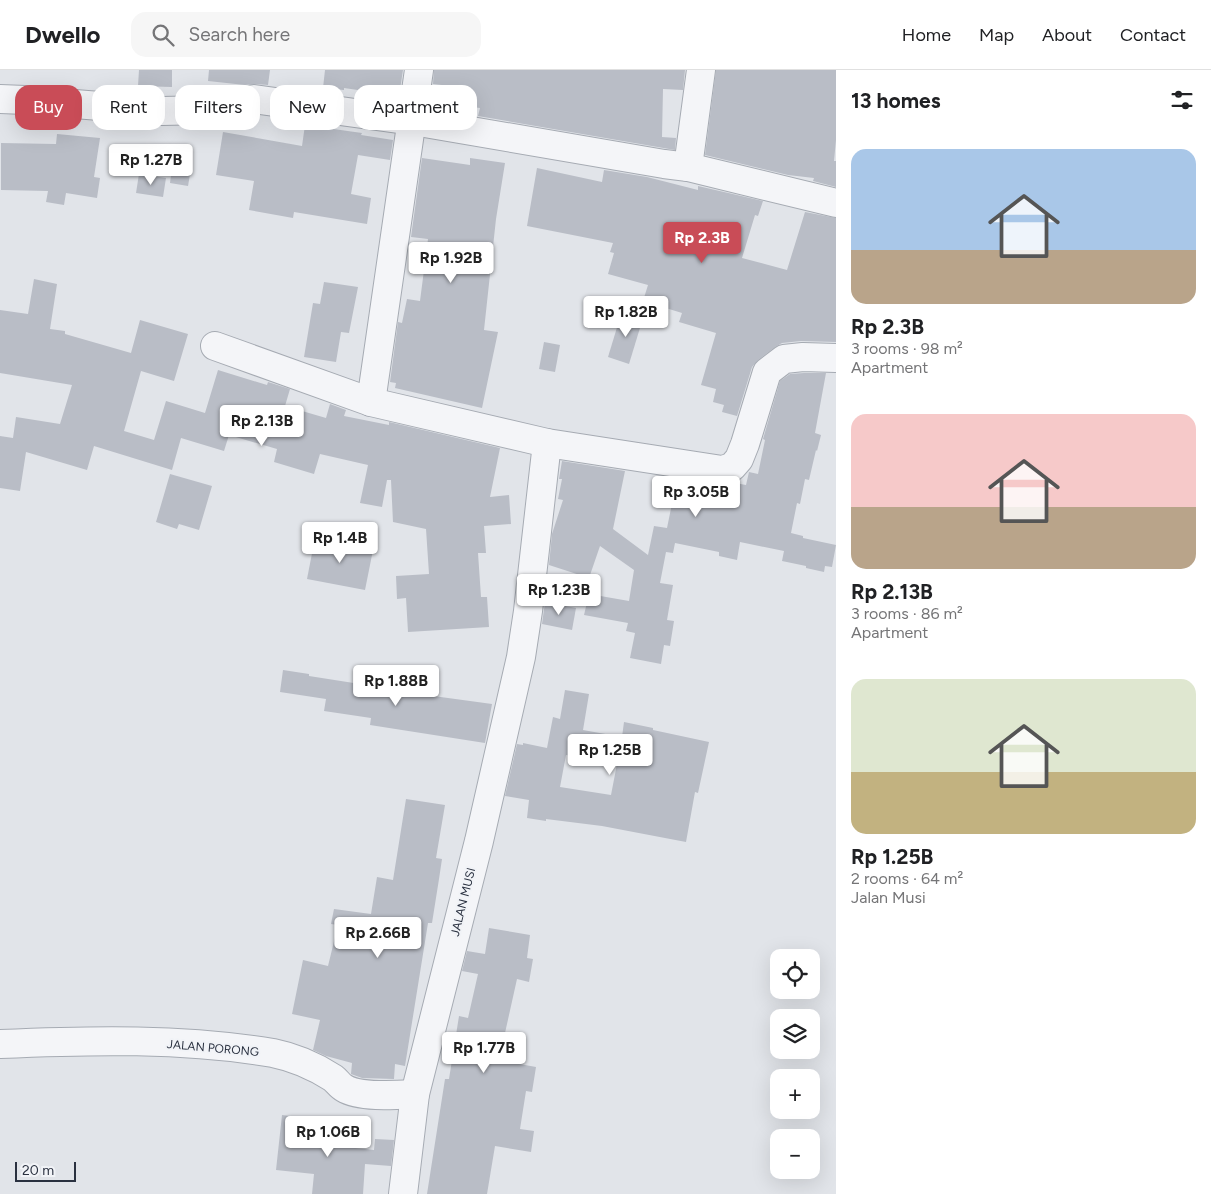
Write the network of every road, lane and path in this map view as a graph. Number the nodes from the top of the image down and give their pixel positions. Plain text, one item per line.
1 (419, 70) edge
2 (701, 70) edge
3 (417, 85) edge
4 (0, 99) edge
5 (354, 113) edge
6 (412, 130) edge
7 (466, 130) edge
8 (688, 167) junction
9 (836, 203) edge
10 (214, 346) dead end
11 (836, 358) edge
12 (371, 402) junction
13 (547, 444) junction
14 (0, 1044) edge
15 (415, 1094) junction
16 (403, 1194) edge

1 - 3 street
2 - 8 street
4 - 5 street
6 - 12 street
7 - 8 street
8 - 9 street
10 - 12 street
11 - 13 street
12 - 13 street
13 - 15 street, JALAN MUSI
14 - 15 street, JALAN PORONG
15 - 16 street, JALAN MUSI

